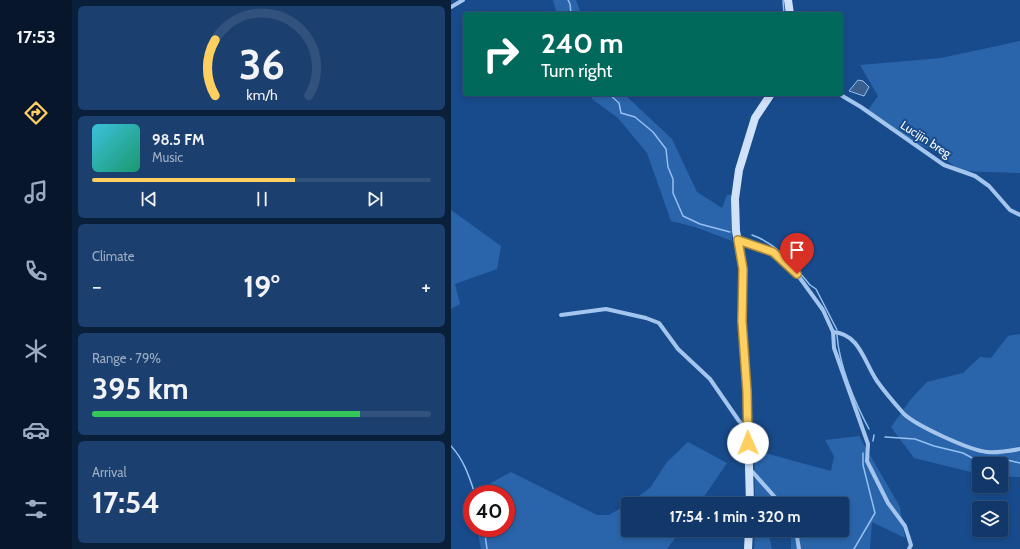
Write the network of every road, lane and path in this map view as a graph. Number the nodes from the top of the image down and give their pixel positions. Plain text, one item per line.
1 (463, 0) edge
2 (788, 0) edge
3 (451, 7) edge
4 (790, 12) edge
5 (770, 96) edge
6 (842, 96) edge
7 (1020, 215) edge
8 (738, 240) junction
9 (561, 315) dead end
10 (833, 332) junction
11 (747, 428) junction
12 (1020, 449) edge
13 (749, 468) junction
14 (750, 497) edge
15 (775, 497) edge
16 (749, 537) edge
17 (797, 537) edge
18 (748, 549) edge
19 (799, 549) edge
20 (909, 549) edge

1 - 3 street
2 - 4 street
5 - 8 street
6 - 7 street, Lucijin breg
8 - 10 street
8 - 11 street
9 - 11 street
10 - 12 street
10 - 20 street
11 - 13 street
13 - 14 street
13 - 15 street
16 - 18 street
17 - 19 street

